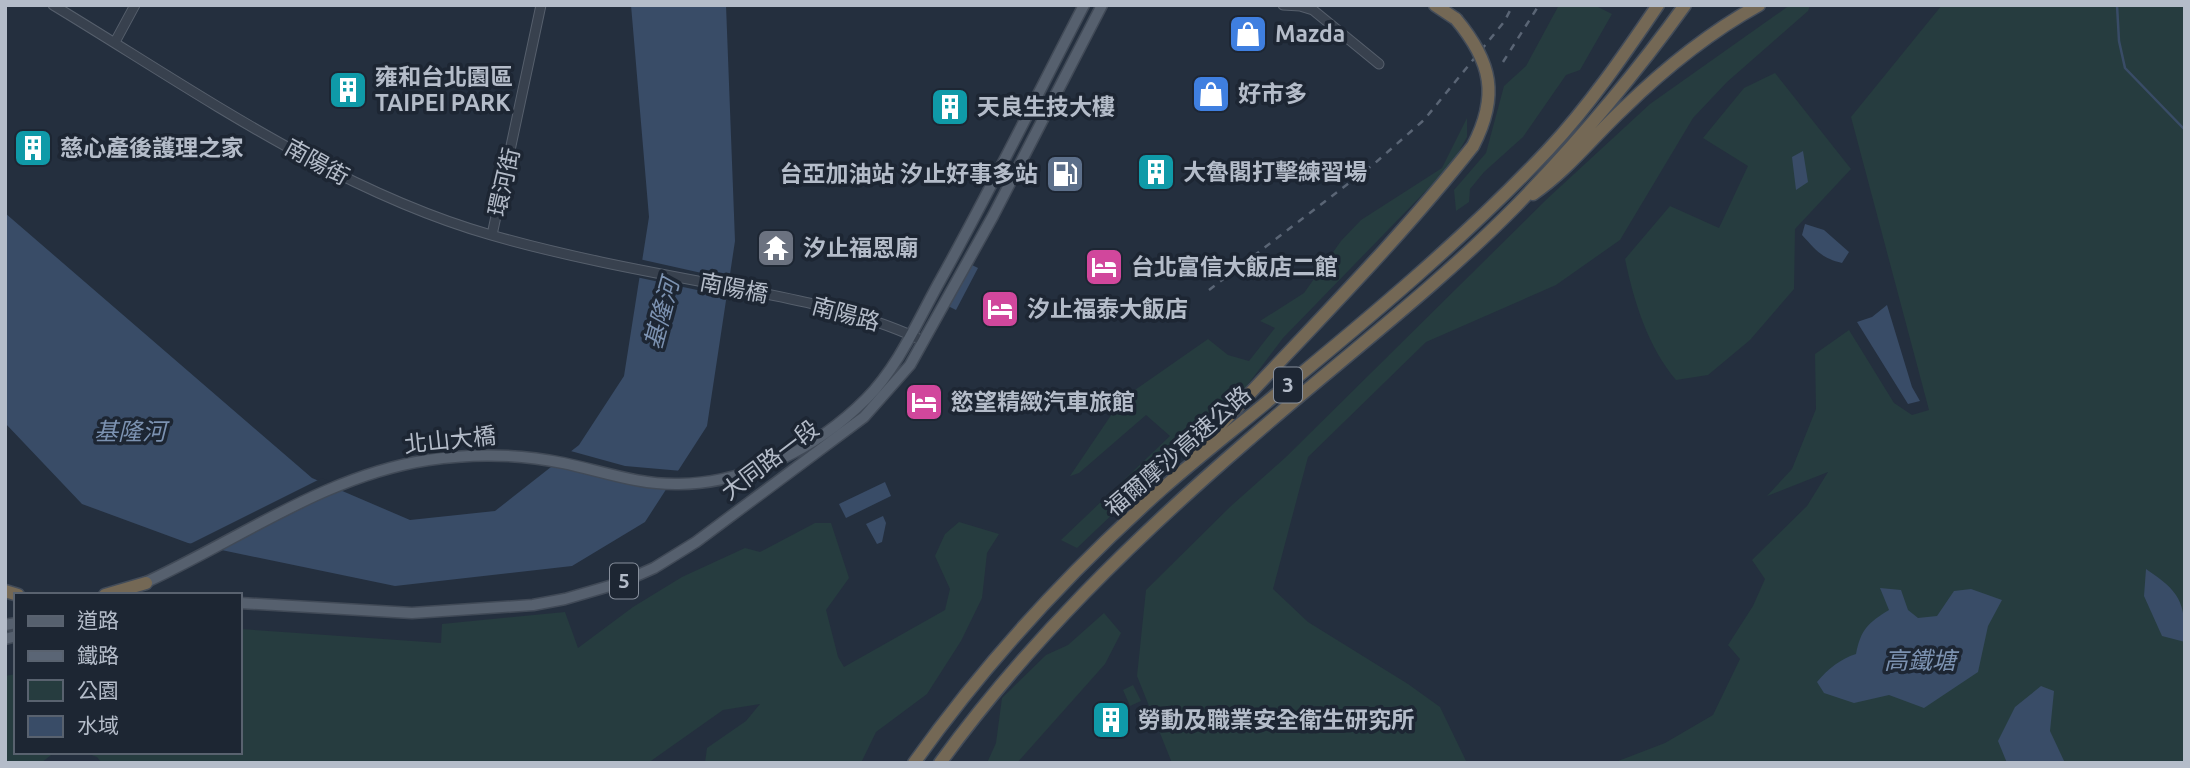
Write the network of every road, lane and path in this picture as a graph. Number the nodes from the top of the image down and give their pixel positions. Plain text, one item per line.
1 (52, 5) edge
2 (135, 5) edge
3 (541, 5) edge
4 (1084, 5) edge
5 (1102, 5) edge
6 (1283, 5) edge
7 (1435, 5) edge
8 (1658, 5) edge
9 (1685, 5) edge
10 (1759, 5) edge
11 (115, 43) junction
12 (1379, 64) dead end
13 (1516, 206) junction
14 (492, 235) junction
15 (606, 264) joint
16 (780, 296) joint
17 (910, 335) junction
18 (924, 341) junction
19 (804, 447) joint
20 (1162, 489) junction
21 (146, 583) junction
22 (112, 593) edge
23 (124, 593) edge
24 (242, 603) edge
25 (914, 763) edge
26 (940, 763) edge

1 - 11 street, 南陽街
2 - 11 street
3 - 14 street, 環河街
4 - 17 main road, 大同路一段
5 - 18 main road, 大同路一段 / 5
6 - 12 street
7 - 20 highway, bridge
8 - 20 highway, 福爾摩沙高速公路 / 3
9 - 13 highway, 福爾摩沙高速公路 / 3
10 - 13 highway
11 - 14 street, 南陽街
13 - 26 highway, 福爾摩沙高速公路 / 3
14 - 15 street, 南陽街
15 - 16 street, 南陽橋
16 - 17 street, 南陽路
17 - 18 street, 南陽路
17 - 19 main road, 大同路一段
18 - 24 main road, 大同路一段 / 5
19 - 21 main road, 北山大橋
20 - 25 highway, 福爾摩沙高速公路 / 3
21 - 22 highway
21 - 23 main road, 北山大橋

